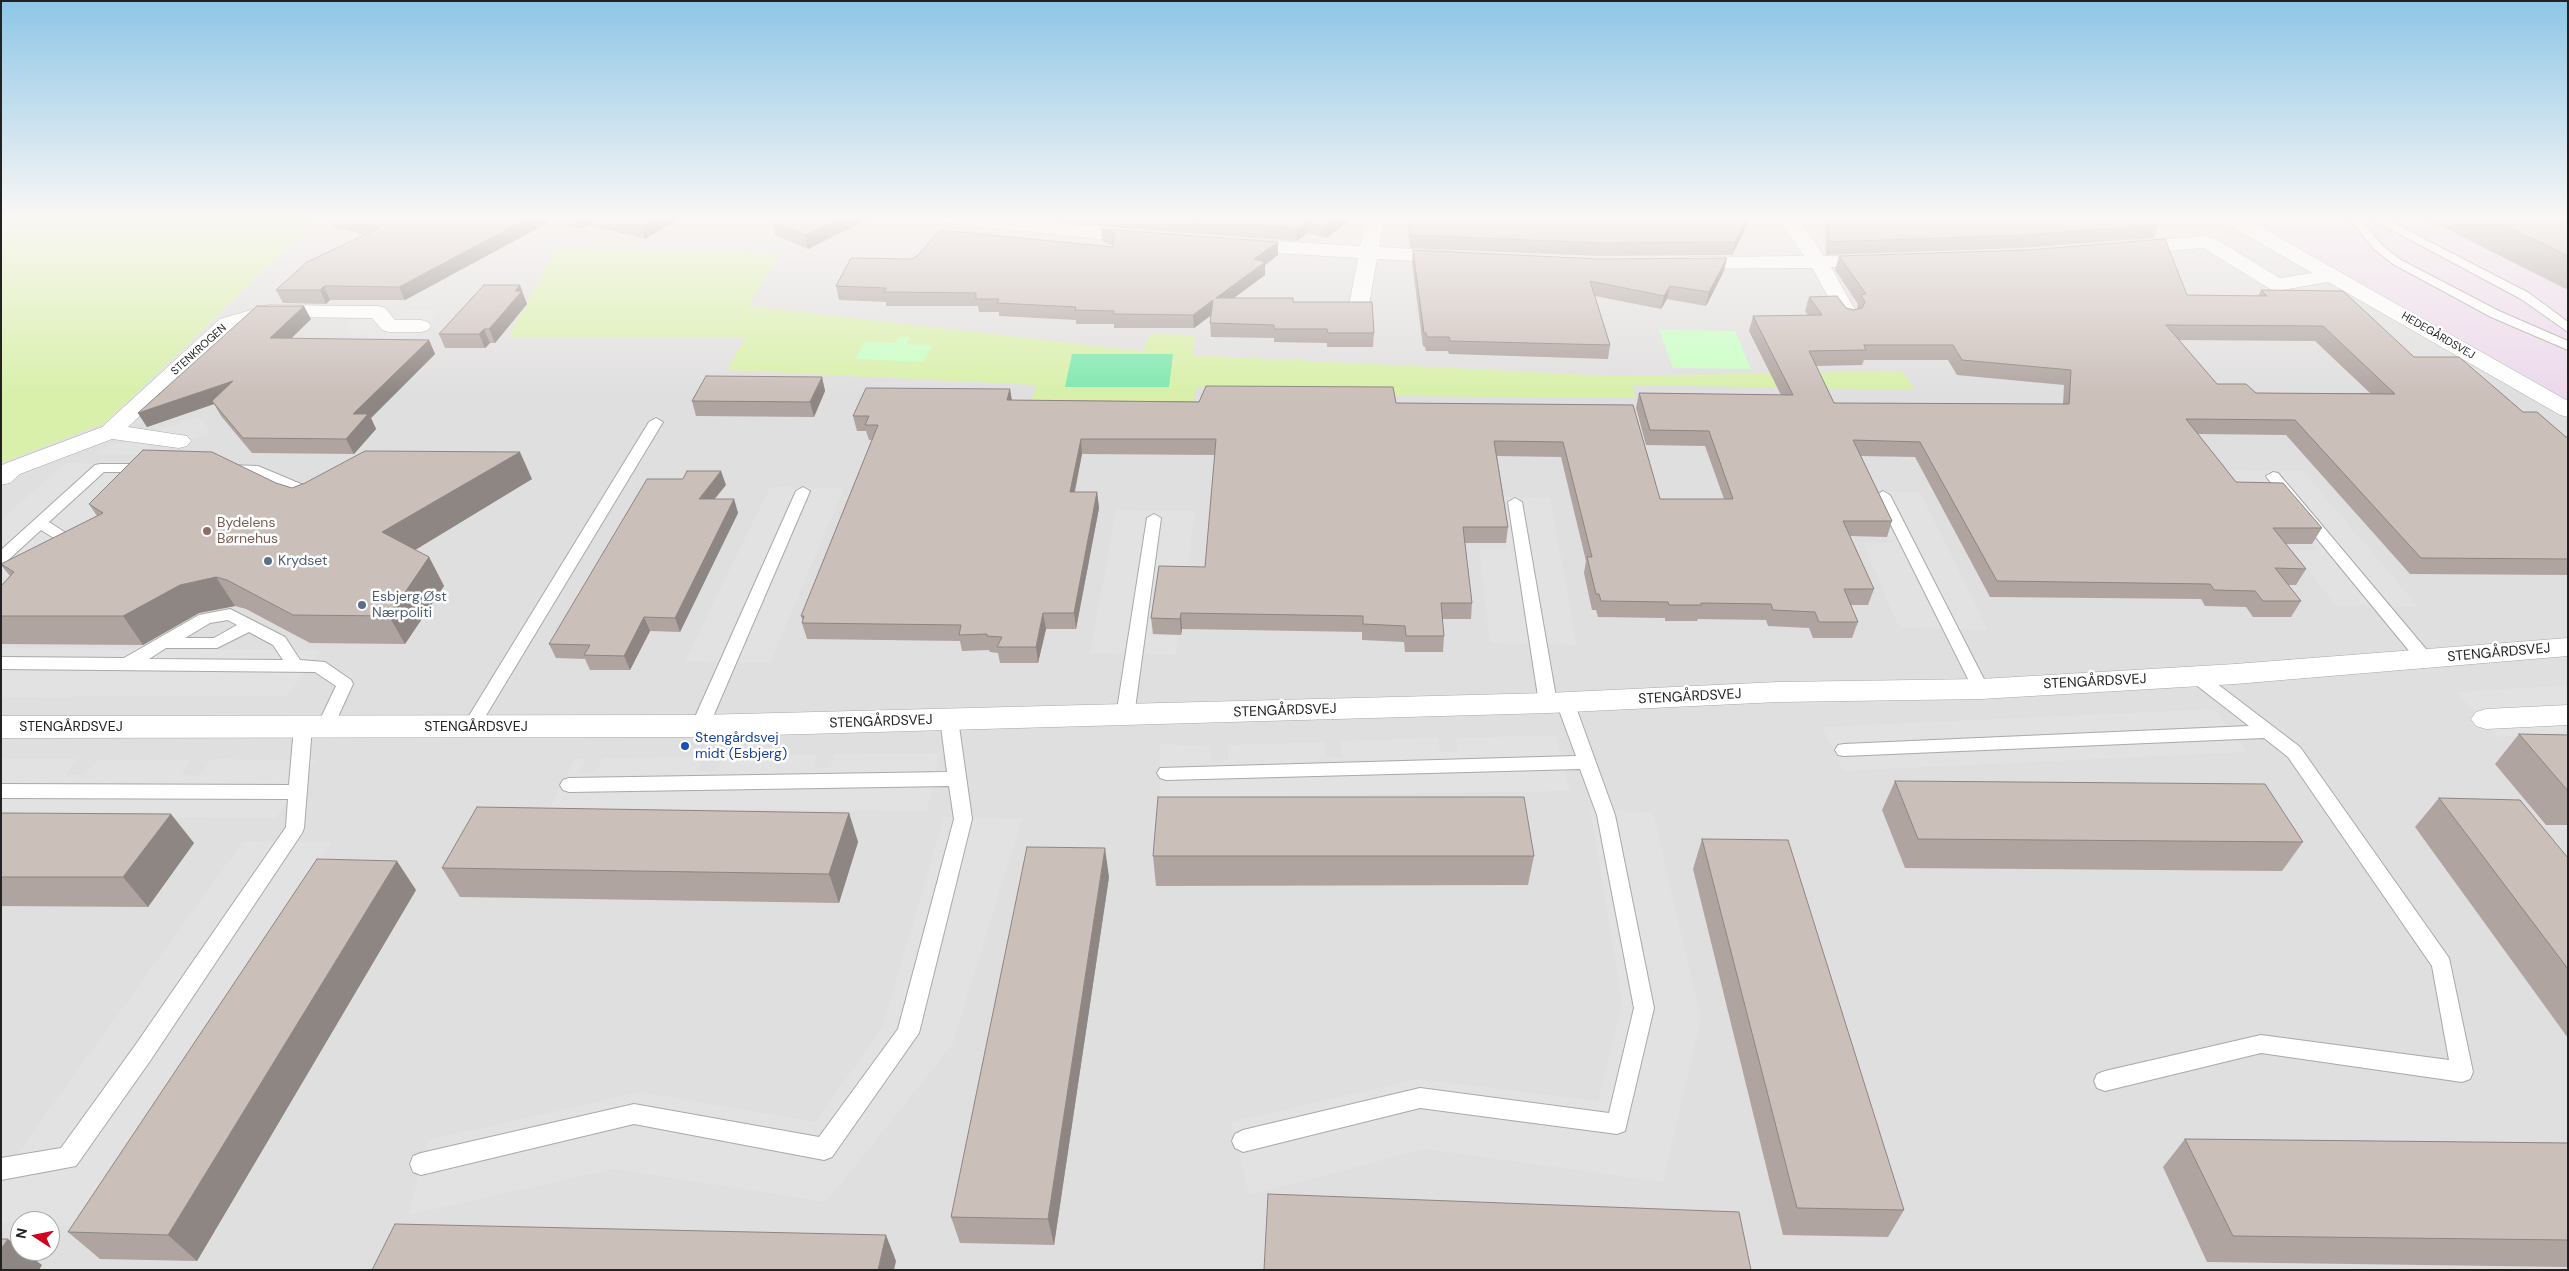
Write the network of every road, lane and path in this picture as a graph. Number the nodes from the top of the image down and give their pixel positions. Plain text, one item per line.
1 (1364, 276) edge
2 (1826, 276) edge
3 (2263, 276) edge
4 (2324, 276) edge
5 (2333, 276) edge
6 (2424, 276) edge
7 (2487, 276) edge
8 (1359, 305) edge
9 (1849, 317) edge
10 (421, 326) dead end
11 (2568, 328) edge
12 (2568, 346) edge
13 (2568, 410) edge
14 (656, 422) dead end
15 (110, 432) junction
16 (179, 440) dead end
17 (162, 468) edge
18 (217, 469) edge
19 (2273, 476) dead end
20 (1, 478) edge
21 (803, 491) dead end
22 (327, 493) edge
23 (1883, 494) dead end
24 (1515, 502) dead end
25 (1154, 518) dead end
26 (40, 523) junction
27 (65, 558) edge
28 (1, 559) edge
29 (248, 626) junction
30 (163, 643) junction
31 (2568, 647) edge
32 (2424, 659) junction
33 (1, 663) edge
34 (126, 664) junction
35 (295, 665) junction
36 (2197, 677) junction
37 (1981, 689) junction
38 (1557, 703) junction
39 (2568, 715) edge
40 (1125, 716) junction
41 (948, 719) junction
42 (2486, 719) dead end
43 (700, 726) junction
44 (1, 727) edge
45 (314, 727) junction
46 (470, 728) junction
47 (2267, 732) junction
48 (1844, 750) dead end
49 (1586, 762) junction
50 (1166, 773) dead end
51 (956, 779) junction
52 (569, 785) dead end
53 (1, 791) edge
54 (298, 792) junction
55 (2105, 1082) dead end
56 (1243, 1141) dead end
57 (421, 1164) dead end
58 (1, 1169) edge

1 - 8 street
2 - 9 street
3 - 4 street
5 - 13 street, HEDEGÅRDSVEJ
6 - 12 lane
7 - 11 lane
10 - 15 street, STENKROGEN
14 - 46 lane
15 - 16 street, STENKROGEN
15 - 20 street, STENKROGEN
17 - 26 lane
18 - 22 lane
19 - 32 lane
21 - 43 lane
23 - 37 lane
24 - 38 lane
25 - 40 lane
26 - 27 lane
26 - 28 lane
29 - 30 lane
29 - 30 lane
29 - 35 lane
30 - 34 lane
31 - 32 street, STENGÅRDSVEJ
32 - 36 street, STENGÅRDSVEJ
33 - 34 lane
34 - 35 lane
35 - 45 lane
36 - 37 street, STENGÅRDSVEJ
36 - 47 lane
37 - 38 street, STENGÅRDSVEJ
38 - 40 street, STENGÅRDSVEJ
38 - 49 lane
39 - 42 street
40 - 41 street, STENGÅRDSVEJ
41 - 43 street, STENGÅRDSVEJ
41 - 51 lane
43 - 46 street, STENGÅRDSVEJ
44 - 45 street, STENGÅRDSVEJ
45 - 46 street, STENGÅRDSVEJ
45 - 54 lane
47 - 48 lane
47 - 55 lane
49 - 50 lane
49 - 56 lane
51 - 52 lane
51 - 57 lane
53 - 54 lane
54 - 58 lane

